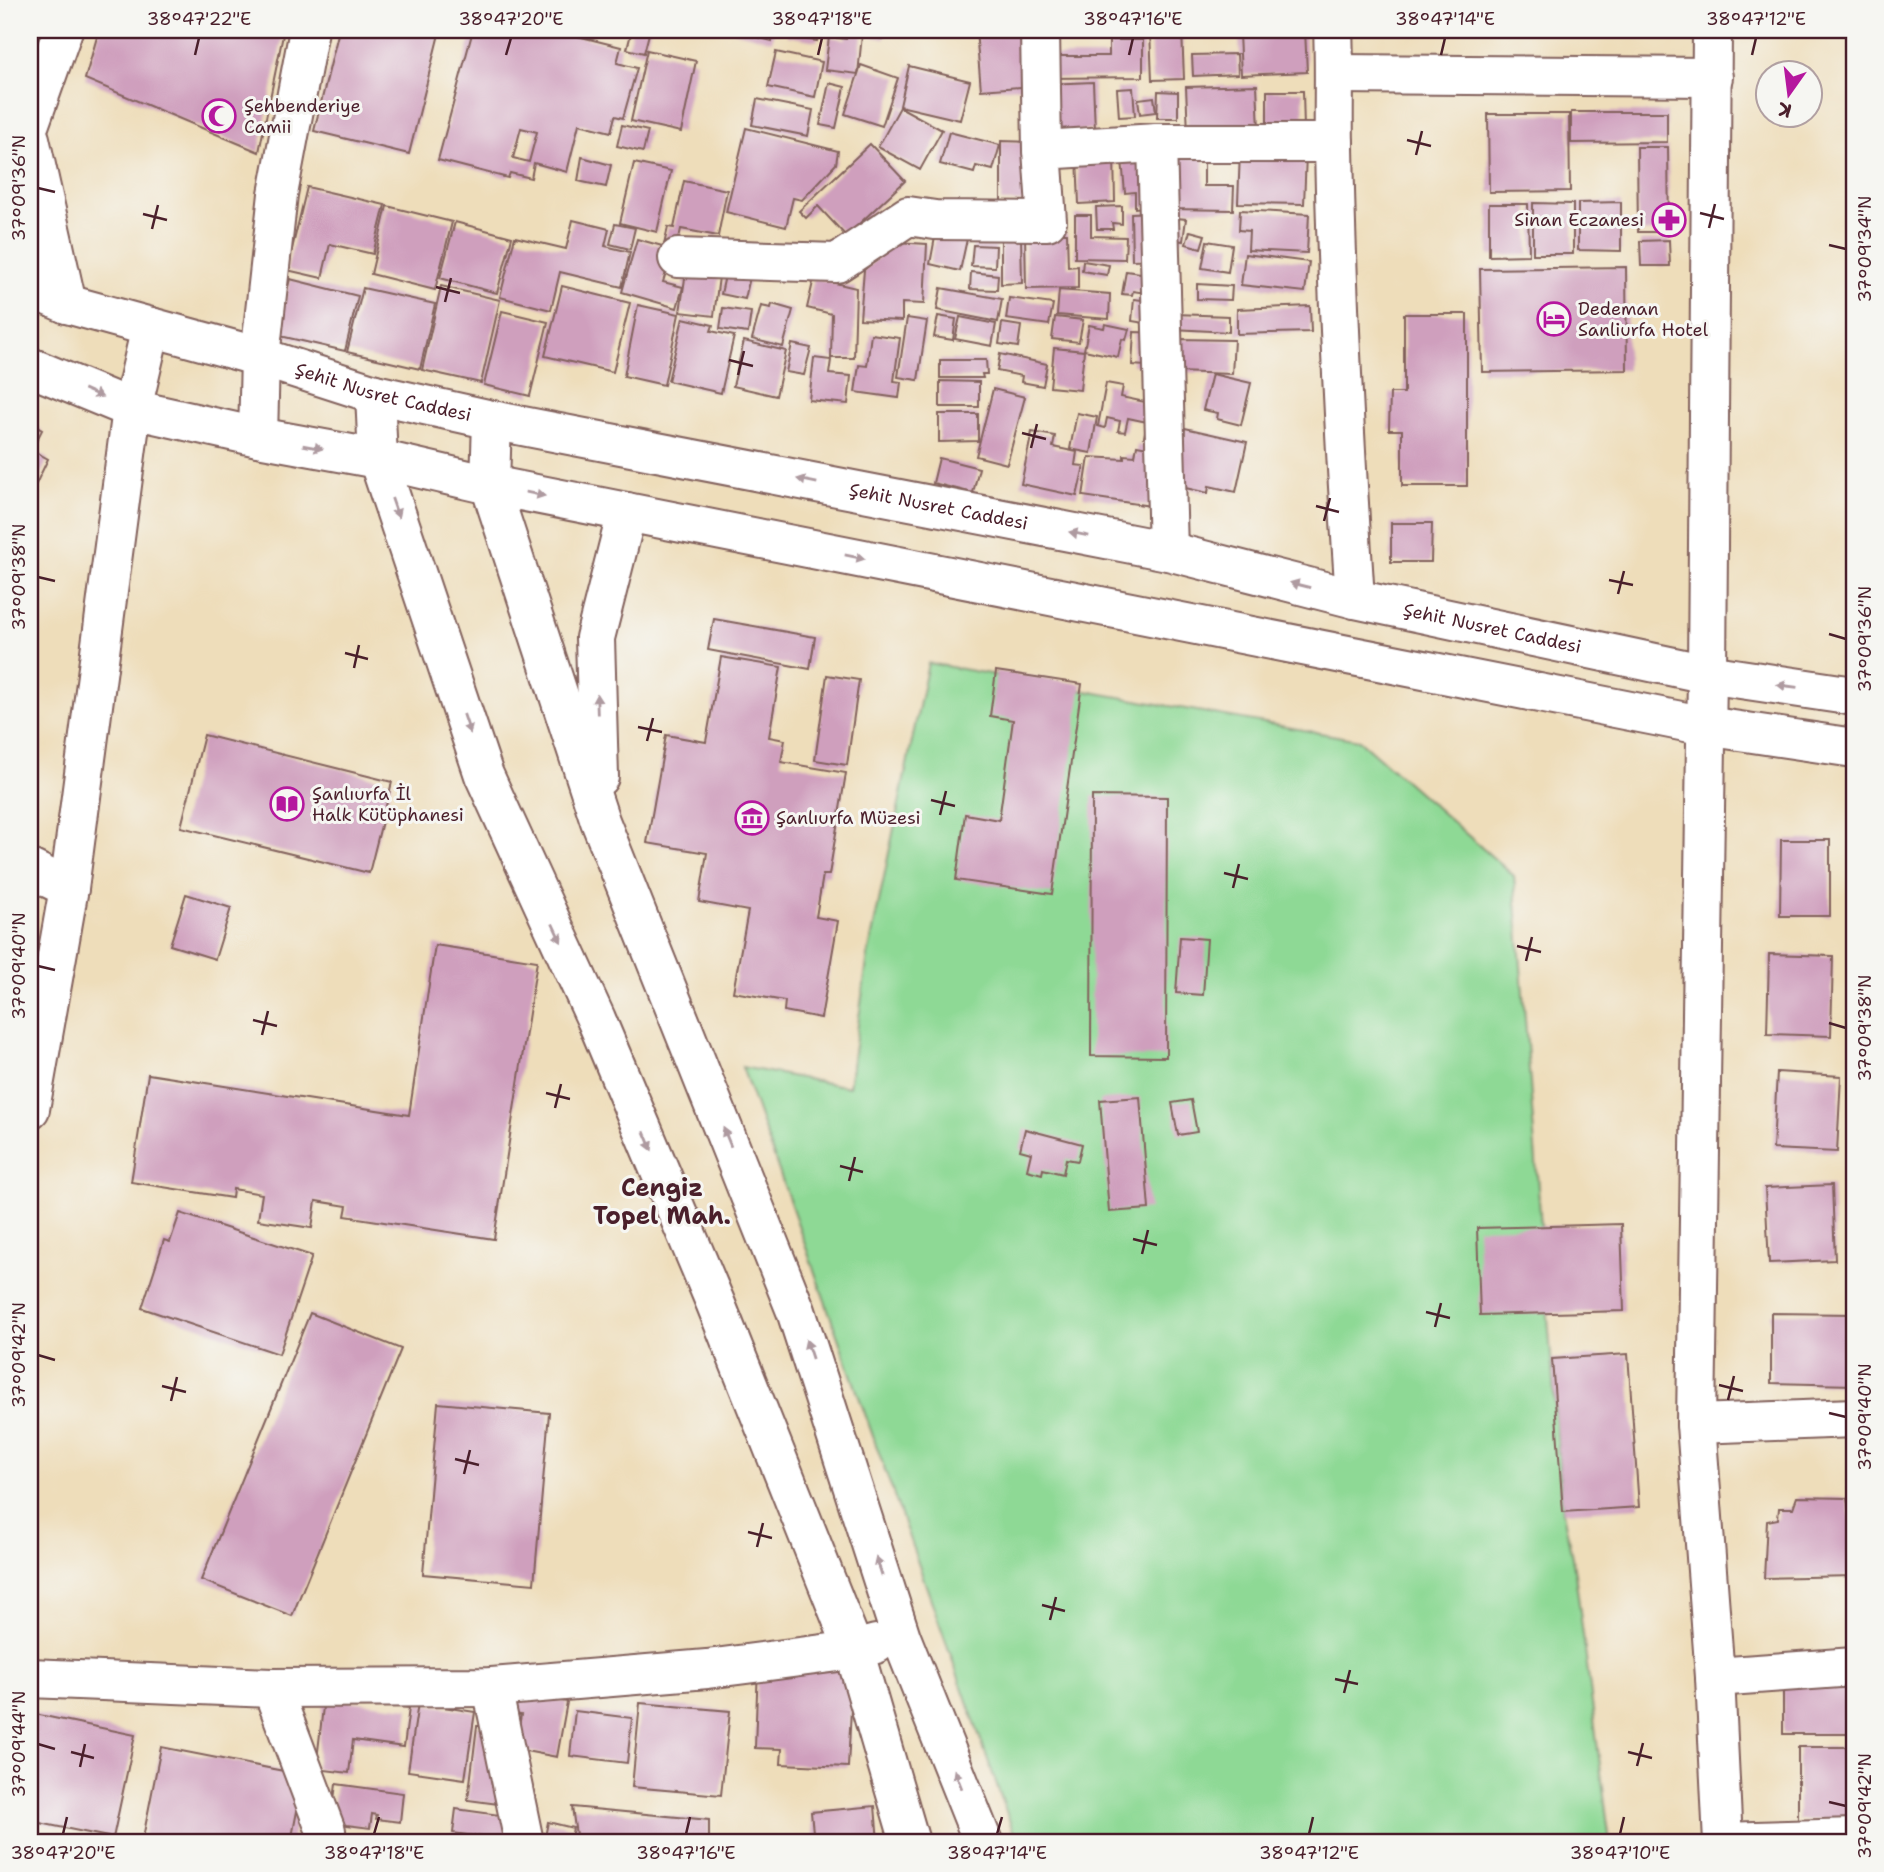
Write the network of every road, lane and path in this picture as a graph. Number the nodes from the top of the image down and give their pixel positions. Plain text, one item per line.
1 (63, 30) edge
2 (309, 30) edge
3 (1040, 30) edge
4 (1334, 30) edge
5 (1712, 30) edge
6 (1335, 74) junction
7 (1713, 77) junction
8 (30, 123) edge
9 (30, 139) edge
10 (1157, 143) junction
11 (1334, 143) junction
12 (1042, 150) junction
13 (678, 258) dead end
14 (30, 288) edge
15 (66, 304) junction
16 (150, 327) junction
17 (260, 357) junction
18 (30, 367) edge
19 (375, 394) junction
20 (132, 410) junction
21 (492, 420) junction
22 (258, 438) junction
23 (378, 459) junction
24 (490, 485) junction
25 (627, 512) junction
26 (1168, 551) junction
27 (1355, 599) junction
28 (1707, 674) junction
29 (1854, 696) edge
30 (1706, 726) junction
31 (1854, 748) edge
32 (600, 821) junction
33 (30, 869) edge
34 (69, 888) junction
35 (30, 1109) edge
36 (1854, 1418) edge
37 (1696, 1424) junction
38 (901, 1637) junction
39 (854, 1650) junction
40 (1854, 1667) edge
41 (1715, 1677) junction
42 (30, 1678) edge
43 (492, 1687) junction
44 (272, 1688) junction
45 (1854, 1838) edge
46 (327, 1842) edge
47 (524, 1842) edge
48 (910, 1842) edge
49 (983, 1842) edge
50 (1723, 1842) edge

1 - 8 street
2 - 17 street
3 - 12 street
4 - 6 street
5 - 7 street
6 - 7 street
6 - 11 street
7 - 28 street
9 - 15 street
10 - 11 street
10 - 12 street
10 - 26 street
11 - 27 street
12 - 13 street
14 - 15 street, Şehit Nusret Caddesi
15 - 16 street, Şehit Nusret Caddesi
16 - 17 street, Şehit Nusret Caddesi
16 - 20 street
17 - 19 street, Şehit Nusret Caddesi
17 - 22 street
18 -> 20 street
19 - 21 street, Şehit Nusret Caddesi
19 - 23 street
20 - 22 street
20 - 34 street
21 - 24 street
26 -> 21 street, Şehit Nusret Caddesi
22 -> 23 street
23 - 24 street
23 -> 39 street
24 -> 25 street
24 - 32 street
25 -> 30 street
32 -> 25 street
27 -> 26 street, Şehit Nusret Caddesi
27 - 28 street, Şehit Nusret Caddesi
29 -> 28 street, Şehit Nusret Caddesi
28 - 30 street
30 - 31 street
30 - 37 street
38 -> 32 street
33 - 34 street
34 - 35 street
36 - 37 street
37 - 41 street
38 - 39 street
49 -> 38 street
39 - 43 street
39 - 48 street
40 - 41 street
41 - 50 street
42 - 44 street
43 - 44 street
43 - 47 street
44 - 46 street
45 - 50 street

